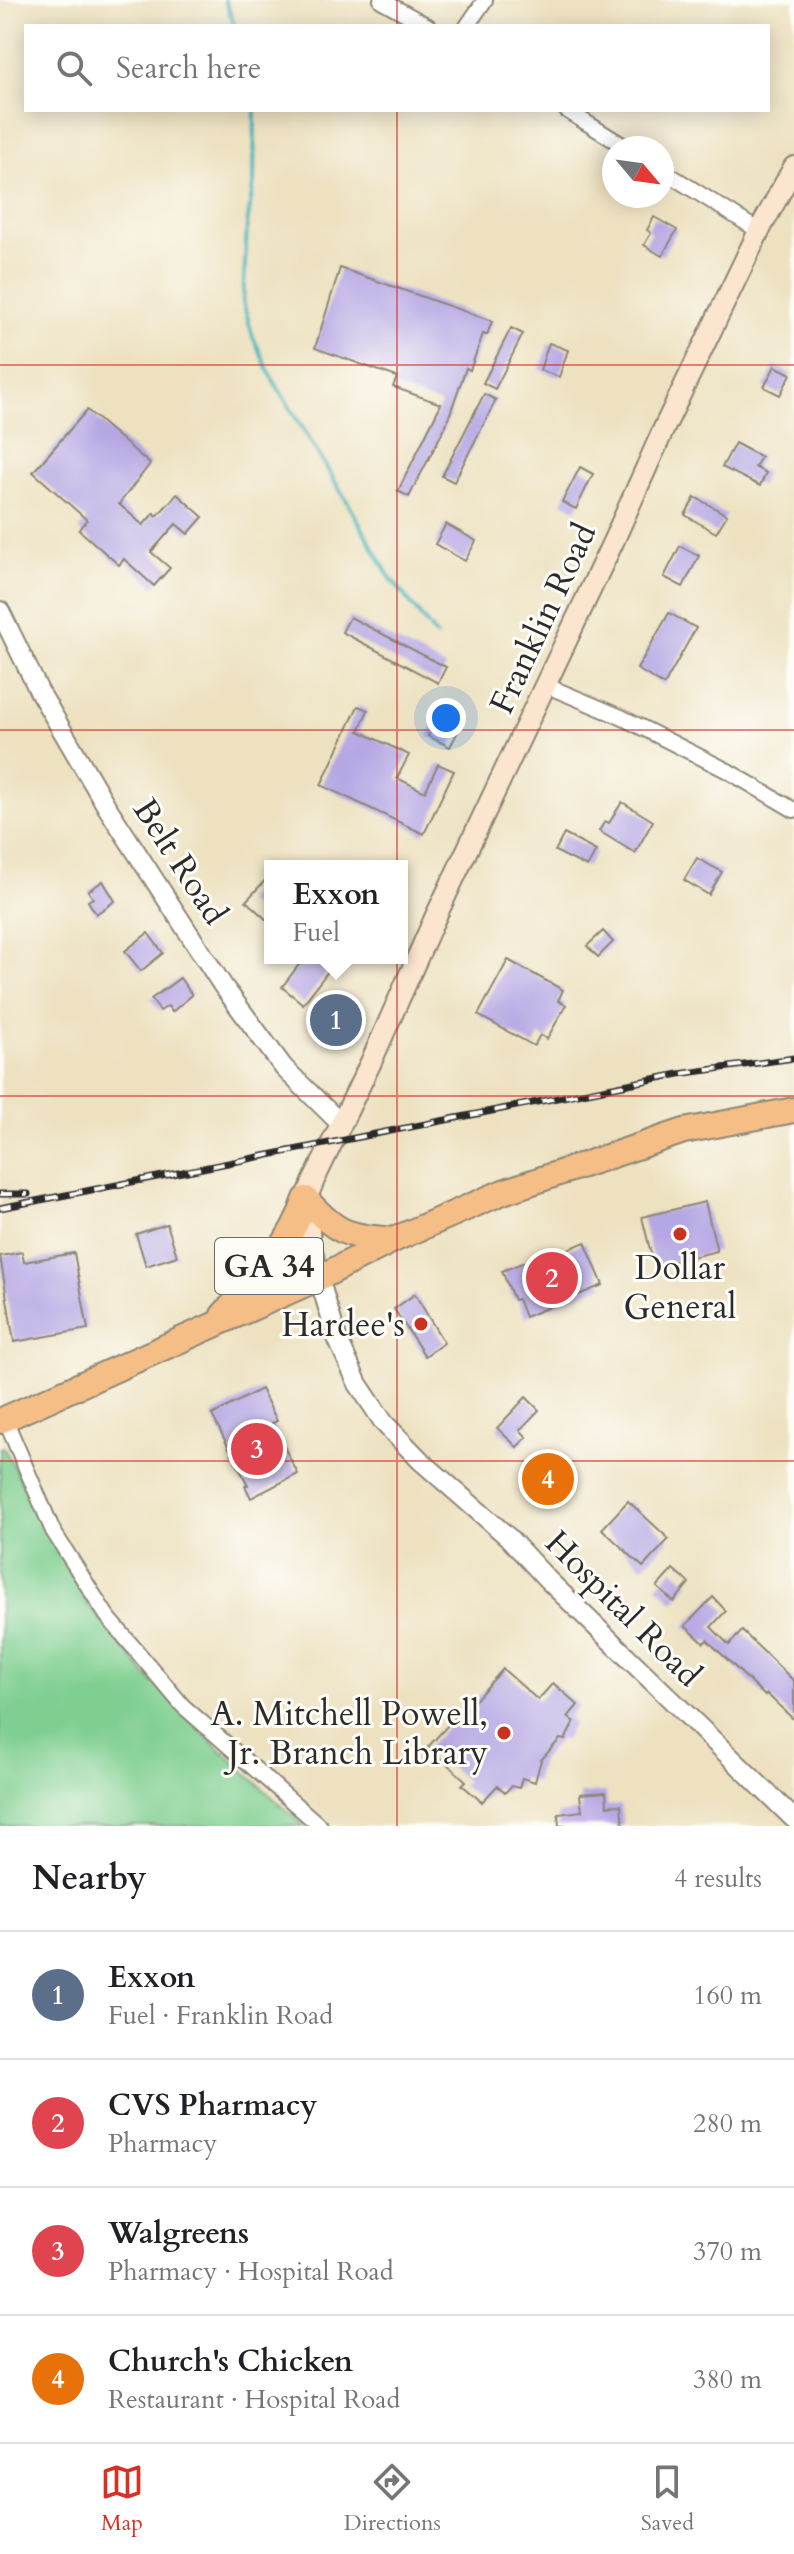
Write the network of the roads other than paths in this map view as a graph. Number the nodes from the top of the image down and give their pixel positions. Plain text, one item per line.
1 (381, 0) edge
2 (485, 0) edge
3 (424, 24) edge
4 (468, 24) edge
5 (569, 112) edge
6 (608, 136) edge
7 (794, 167) edge
8 (674, 178) edge
9 (759, 231) junction
10 (0, 611) edge
11 (545, 685) junction
12 (794, 810) edge
13 (794, 1110) edge
14 (340, 1123) junction
15 (306, 1199) junction
16 (393, 1240) junction
17 (319, 1278) junction
18 (216, 1322) junction
19 (3, 1420) edge
20 (794, 1819) edge
21 (320, 1826) edge

1 - 3 street
2 - 4 street
5 - 6 street
7 - 9 main road, Franklin Road / GA 34
8 - 9 street
9 - 11 main road, Franklin Road / GA 34
10 - 14 street, Belt Road
11 - 12 street
11 - 14 main road, Franklin Road / GA 34
13 - 16 main road
14 - 15 main road, Franklin Road / GA 34
15 - 16 main road
15 - 17 main road, Franklin Road / GA 34
15 - 18 main road, GA 34
16 - 17 main road
17 - 18 main road
17 - 20 street, Hospital Road
18 - 19 main road
19 - 21 street

